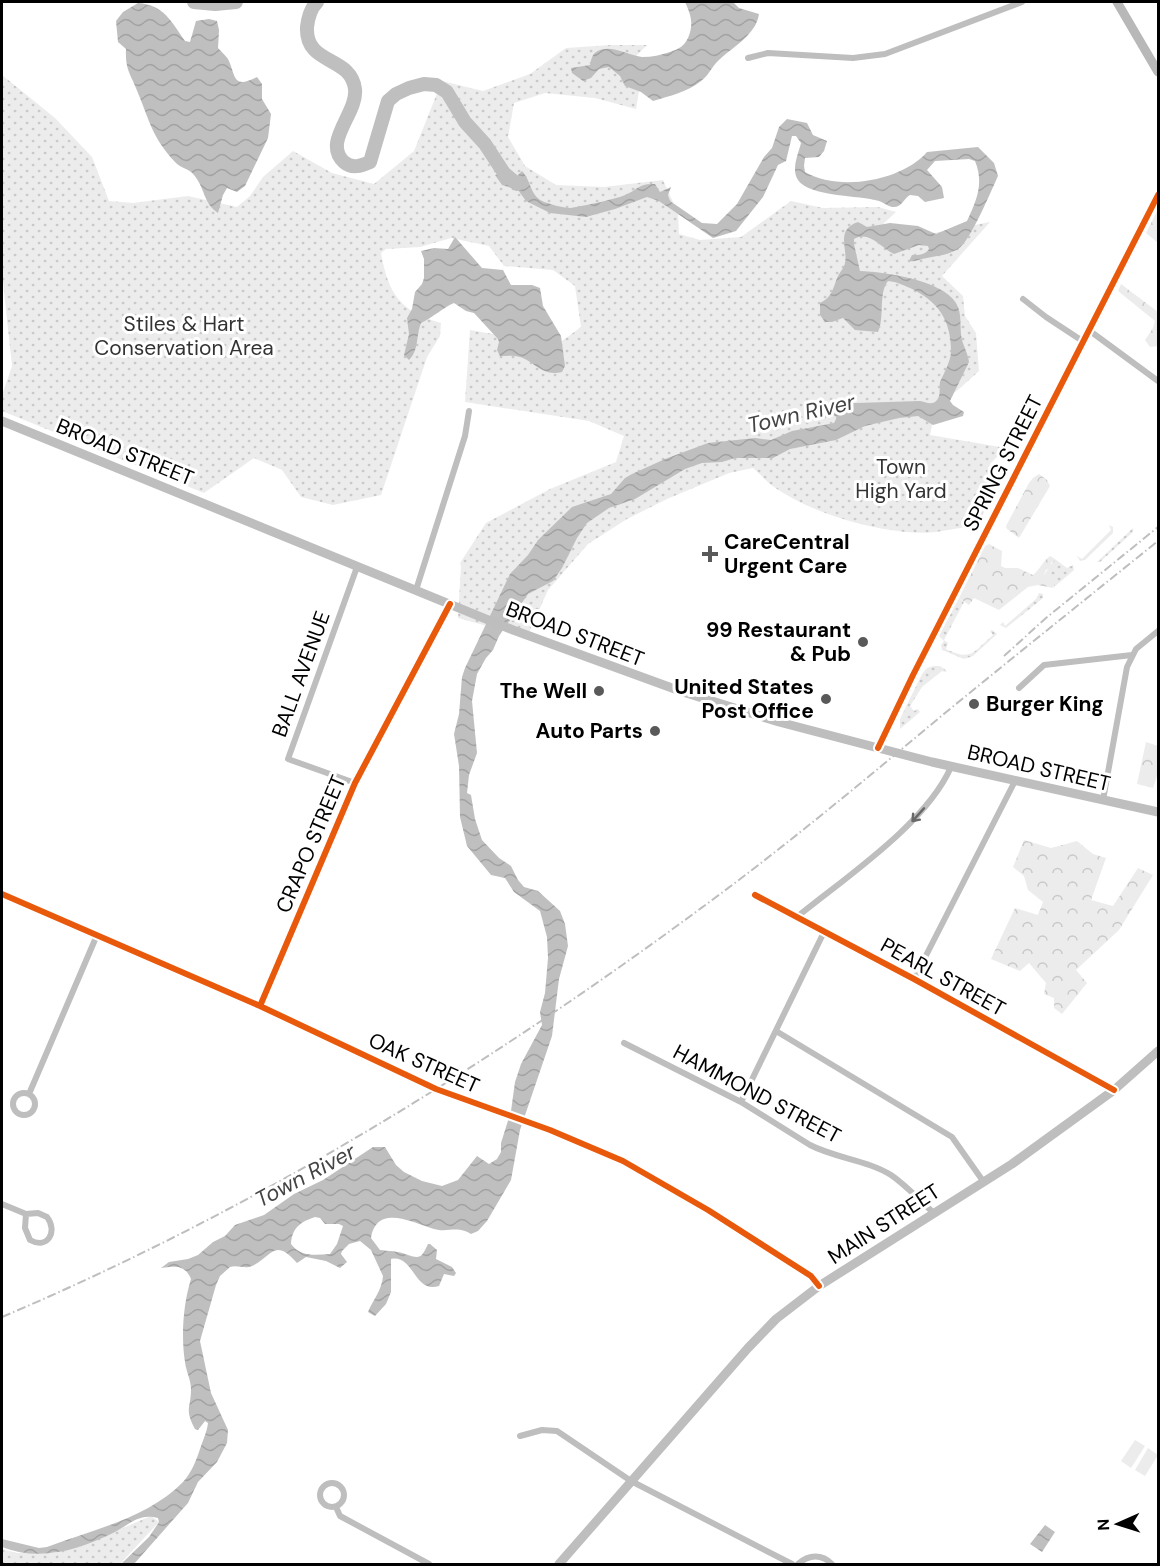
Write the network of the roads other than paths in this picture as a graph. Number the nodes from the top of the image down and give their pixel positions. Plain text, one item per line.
1 (1022, 2) edge
2 (1117, 2) edge
3 (748, 58) dead end
4 (1158, 72) edge
5 (1158, 195) edge
6 (1023, 299) dead end
7 (1090, 331) junction
8 (1084, 342) junction
9 (1158, 381) edge
10 (469, 411) dead end
11 (2, 421) edge
12 (357, 567) junction
13 (416, 590) junction
14 (450, 604) junction
15 (1158, 631) edge
16 (1132, 655) junction
17 (1019, 688) dead end
18 (878, 748) junction
19 (951, 766) junction
20 (1015, 781) junction
21 (355, 783) junction
22 (1103, 801) junction
23 (1158, 812) edge
24 (2, 894) edge
25 (755, 896) dead end
26 (797, 917) junction
27 (824, 932) junction
28 (97, 935) junction
29 (914, 979) junction
30 (260, 1006) junction
31 (776, 1031) junction
32 (624, 1043) dead end
33 (1158, 1051) edge
34 (1114, 1090) junction
35 (29, 1094) dead end
36 (741, 1102) junction
37 (984, 1181) junction
38 (2, 1204) edge
39 (934, 1213) junction
40 (26, 1214) junction
41 (819, 1286) junction
42 (520, 1436) dead end
43 (631, 1481) junction
44 (336, 1507) junction
45 (429, 1564) edge
46 (559, 1564) edge
47 (792, 1564) edge
48 (798, 1564) edge
49 (832, 1564) edge

1 - 3 street
2 - 4 main road
5 - 7 street, SPRING STREET
6 - 8 street
7 - 8 street, SPRING STREET
7 - 9 street
8 - 18 street, SPRING STREET
10 - 13 street
11 - 12 main road, BROAD STREET
12 - 13 main road, BROAD STREET
12 - 21 street, BALL AVENUE
13 - 14 main road, BROAD STREET
14 - 18 main road, BROAD STREET
14 - 21 street, CRAPO STREET
15 - 16 street
16 - 17 street
16 - 22 street
18 - 19 main road, BROAD STREET
19 - 20 main road, BROAD STREET
19 -> 26 street
20 - 22 main road, BROAD STREET
20 - 29 street
21 - 30 street, CRAPO STREET
22 - 23 main road, BROAD STREET
24 - 28 street, OAK STREET
25 - 26 street, PEARL STREET
26 - 27 street, PEARL STREET
27 - 29 street, PEARL STREET
27 - 31 street
28 - 30 street, OAK STREET
28 - 35 street
29 - 34 street, PEARL STREET
30 - 41 street, OAK STREET
31 - 36 street
31 - 37 street
32 - 36 street, HAMMOND STREET
33 - 34 main road, MAIN STREET
34 - 37 main road, MAIN STREET
36 - 39 street, HAMMOND STREET
37 - 39 main road, MAIN STREET
38 - 40 street
39 - 41 main road, MAIN STREET
40 - 40 street
41 - 43 main road, MAIN STREET
42 - 43 street
43 - 46 main road, MAIN STREET
43 - 47 street
44 - 44 street
44 - 45 street
48 - 49 street

